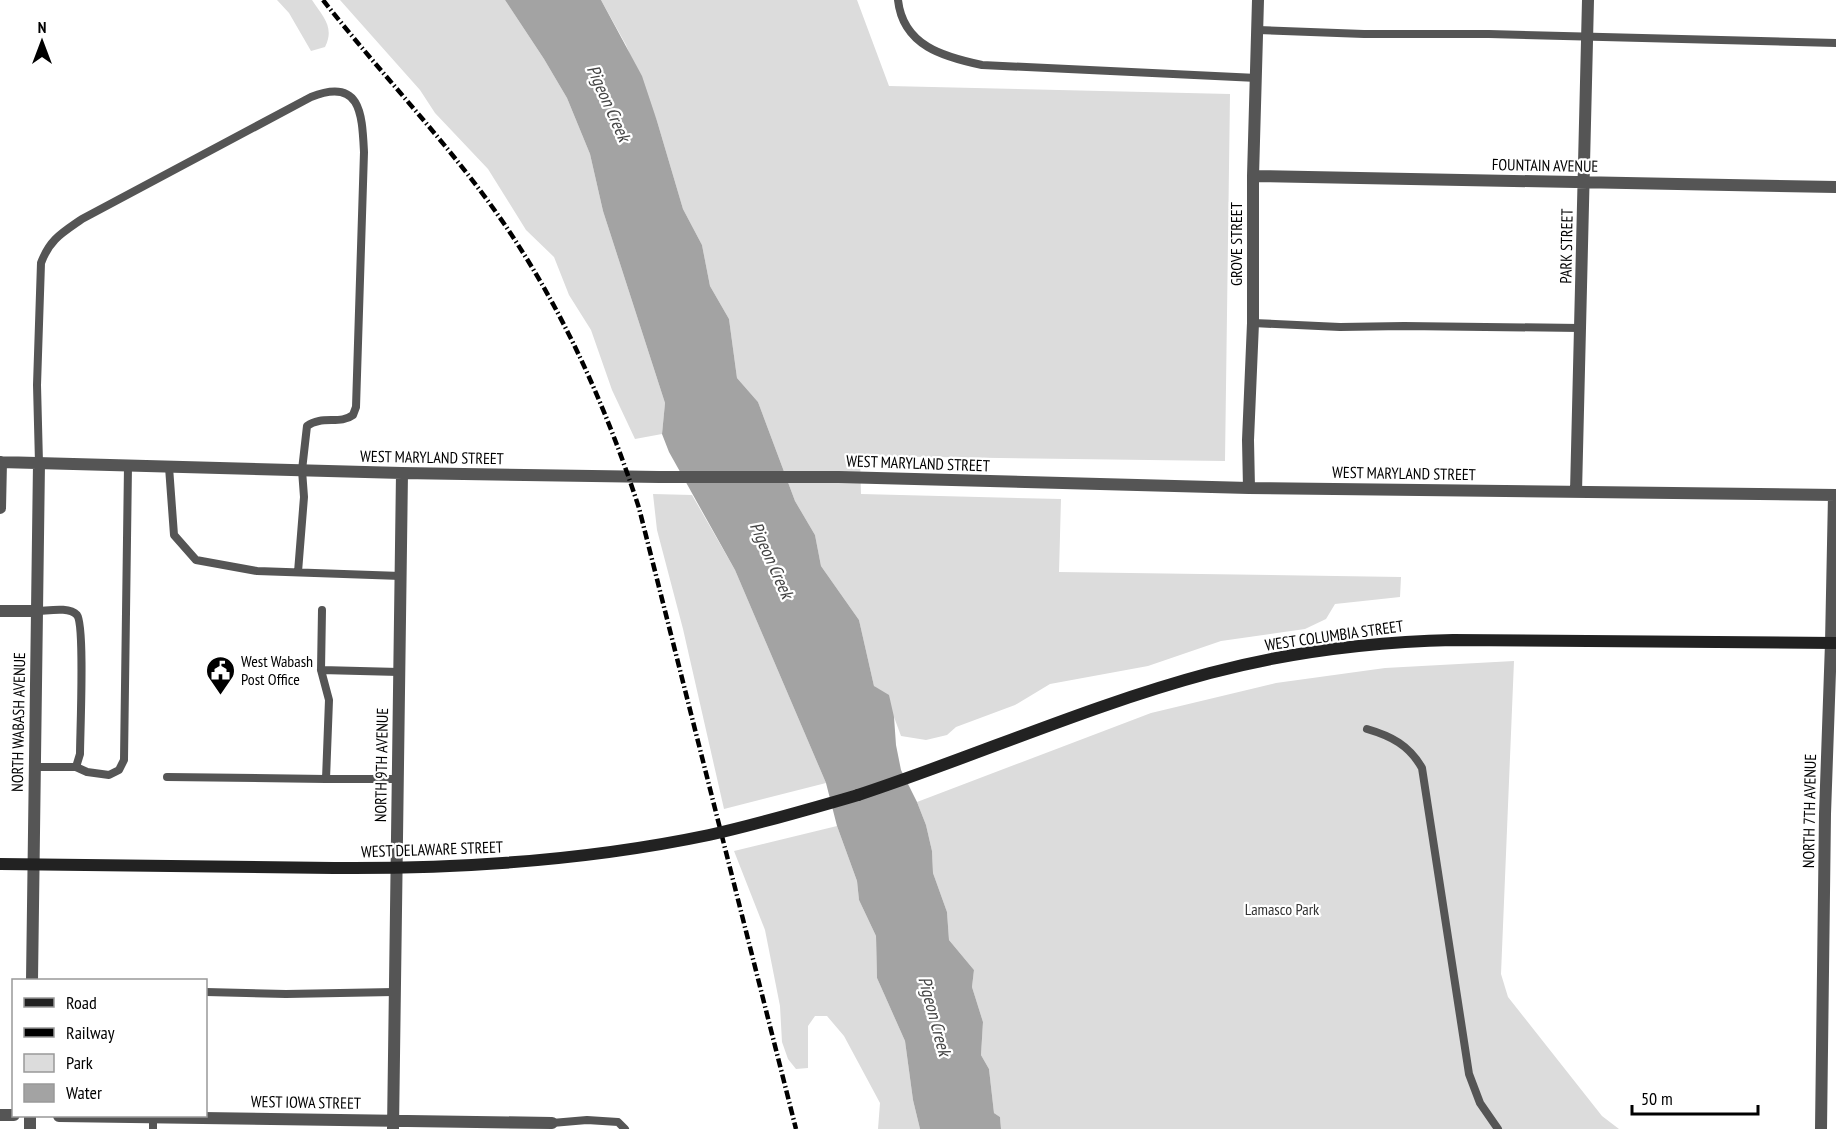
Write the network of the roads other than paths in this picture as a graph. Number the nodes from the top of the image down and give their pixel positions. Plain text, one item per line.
1 (898, 0) edge
2 (1258, 0) edge
3 (1588, 0) edge
4 (1258, 30) junction
5 (1587, 38) junction
6 (1836, 43) edge
7 (1257, 78) junction
8 (1253, 176) junction
9 (1584, 183) junction
10 (1836, 187) edge
11 (1252, 322) junction
12 (1580, 328) junction
13 (0, 462) edge
14 (39, 463) junction
15 (128, 466) junction
16 (169, 467) junction
17 (302, 470) junction
18 (402, 473) junction
19 (1249, 488) junction
20 (1576, 492) junction
21 (1835, 495) edge
22 (0, 508) edge
23 (298, 572) junction
24 (401, 576) junction
25 (322, 610) dead end
26 (0, 611) edge
27 (36, 611) junction
28 (1834, 643) edge
29 (321, 670) junction
30 (399, 672) junction
31 (1367, 729) dead end
32 (34, 767) junction
33 (76, 767) junction
34 (167, 777) dead end
35 (326, 779) junction
36 (398, 779) junction
37 (858, 795) joint
38 (0, 864) edge
39 (32, 864) junction
40 (32, 979) edge
41 (207, 992) edge
42 (394, 993) junction
43 (72, 1117) edge
44 (153, 1123) edge
45 (552, 1123) joint
46 (258, 1124) edge
47 (393, 1125) edge
48 (625, 1129) edge
49 (1498, 1129) edge
50 (1821, 1129) edge

1 - 7 lane
2 - 4 street, GROVE STREET
3 - 5 street, PARK STREET
4 - 5 lane
4 - 7 street, GROVE STREET
5 - 6 lane
5 - 9 street, PARK STREET
7 - 8 street, GROVE STREET
8 - 9 street, FOUNTAIN AVENUE
8 - 11 street, GROVE STREET
9 - 10 street, FOUNTAIN AVENUE
9 - 12 street, PARK STREET
11 - 12 lane
11 - 19 street, GROVE STREET
12 - 20 street, PARK STREET
13 - 14 street, WEST MARYLAND STREET
13 - 22 street
14 - 15 street, WEST MARYLAND STREET
14 - 17 lane
14 - 27 street, NORTH WABASH AVENUE
15 - 16 street, WEST MARYLAND STREET
15 - 33 lane
16 - 17 street, WEST MARYLAND STREET
16 - 23 lane
17 - 18 street, WEST MARYLAND STREET
17 - 23 lane
18 - 19 street, WEST MARYLAND STREET
18 - 24 street, NORTH 9TH AVENUE
19 - 20 street, WEST MARYLAND STREET
20 - 21 street, WEST MARYLAND STREET
21 - 28 street, NORTH 7TH AVENUE
23 - 24 lane
24 - 30 street, NORTH 9TH AVENUE
25 - 29 lane
26 - 27 street
27 - 32 street, NORTH WABASH AVENUE
27 - 33 lane
28 - 37 main road, WEST COLUMBIA STREET
28 - 50 street, NORTH 7TH AVENUE
29 - 30 lane
29 - 35 lane
30 - 36 street, NORTH 9TH AVENUE
31 - 49 lane
32 - 33 lane
32 - 39 street, NORTH WABASH AVENUE
34 - 35 lane
35 - 36 lane
36 - 42 street, NORTH 9TH AVENUE
37 - 39 main road, WEST DELAWARE STREET, bridge
38 - 39 main road, WEST DELAWARE STREET
39 - 40 street, NORTH WABASH AVENUE
41 - 42 lane
42 - 47 street, NORTH 9TH AVENUE
43 - 44 street, WEST IOWA STREET
44 - 46 street, WEST IOWA STREET
45 - 47 street, WEST IOWA STREET
45 - 48 lane
46 - 47 street, WEST IOWA STREET

